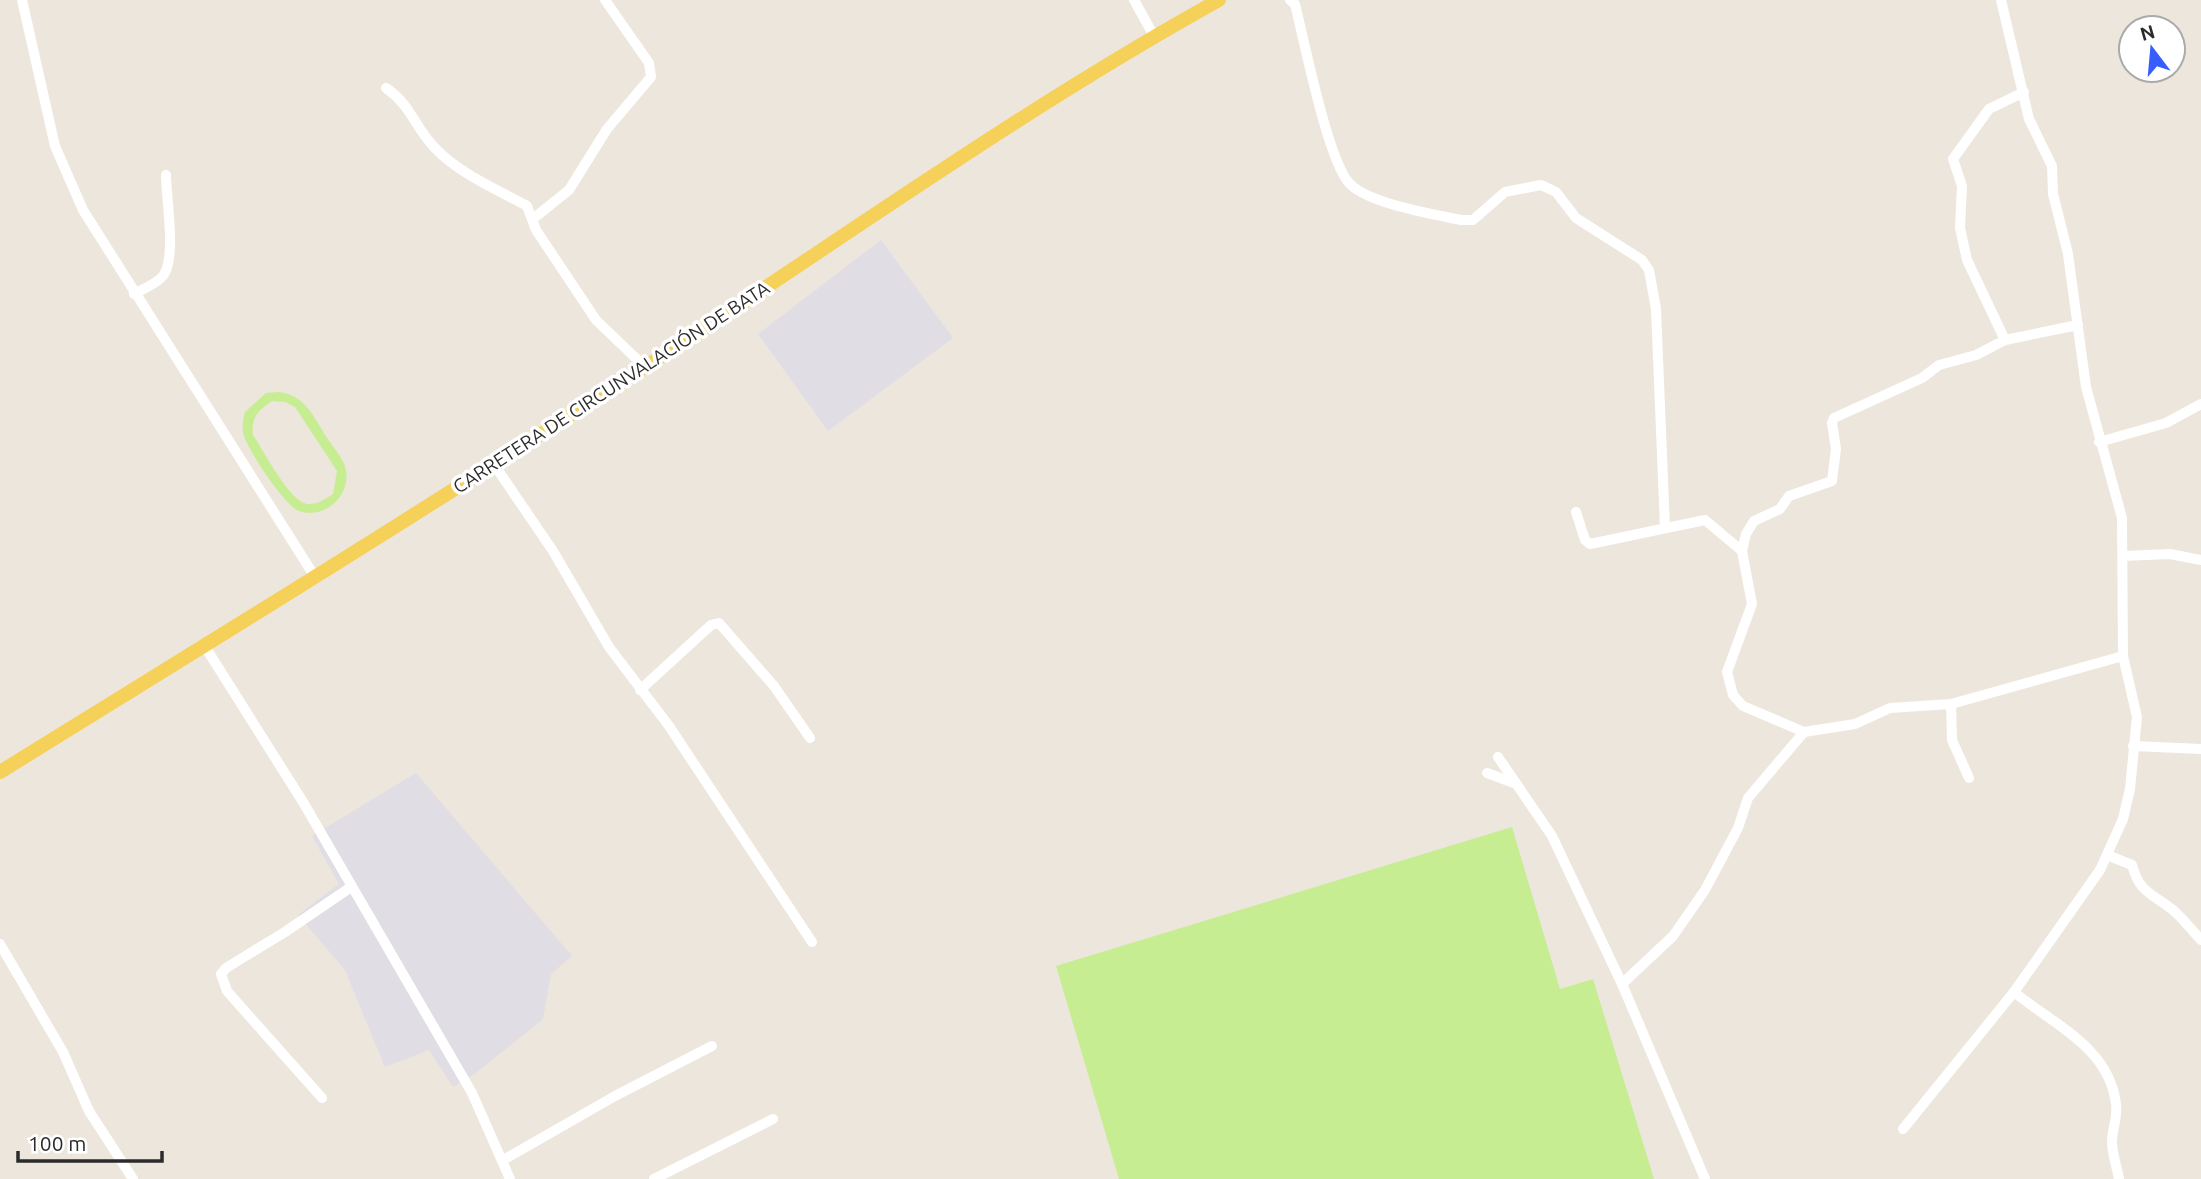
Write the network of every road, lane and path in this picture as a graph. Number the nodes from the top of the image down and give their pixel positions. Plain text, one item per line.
1 (22, 0) edge
2 (605, 0) edge
3 (1134, 0) edge
4 (1219, 0) edge
5 (1290, 0) edge
6 (2001, 0) edge
7 (1154, 36) junction
8 (386, 88) dead end
9 (2024, 92) junction
10 (166, 175) dead end
11 (534, 218) junction
12 (134, 294) junction
13 (2078, 325) junction
14 (2005, 340) junction
15 (645, 367) junction
16 (2201, 404) edge
17 (2099, 442) junction
18 (494, 463) junction
19 (1576, 512) dead end
20 (1665, 528) junction
21 (1742, 551) junction
22 (2123, 556) junction
23 (2201, 560) edge
24 (315, 577) junction
25 (204, 645) junction
26 (2123, 656) junction
27 (640, 690) junction
28 (1951, 704) junction
29 (1804, 732) junction
30 (810, 738) dead end
31 (2133, 746) junction
32 (2201, 749) edge
33 (1498, 757) dead end
34 (0, 772) edge
35 (1487, 773) dead end
36 (1969, 778) dead end
37 (1514, 783) junction
38 (2107, 855) junction
39 (351, 887) junction
40 (2201, 940) edge
41 (812, 942) dead end
42 (0, 944) edge
43 (1622, 984) junction
44 (2014, 992) junction
45 (712, 1046) dead end
46 (322, 1098) dead end
47 (773, 1119) dead end
48 (1903, 1129) dead end
49 (503, 1160) junction
50 (133, 1179) edge
51 (510, 1179) edge
52 (654, 1179) edge
53 (1705, 1179) edge
54 (2119, 1179) edge

1 - 12 street
2 - 11 street
3 - 7 street
4 - 7 main road, CARRETERA DE CIRCUNVALACIÓN DE BATA
5 - 20 street
6 - 9 street
7 - 15 main road, CARRETERA DE CIRCUNVALACIÓN DE BATA
8 - 11 street
9 - 13 street
9 - 14 street
10 - 12 street
11 - 15 street
12 - 24 street
13 - 14 street
13 - 17 street
14 - 21 street
15 - 18 main road, CARRETERA DE CIRCUNVALACIÓN DE BATA
16 - 17 street
17 - 22 street
18 - 24 main road, CARRETERA DE CIRCUNVALACIÓN DE BATA
18 - 27 street
19 - 20 street
20 - 21 street
21 - 29 street
22 - 23 street
22 - 26 street
24 - 25 main road, CARRETERA DE CIRCUNVALACIÓN DE BATA
25 - 34 main road, CARRETERA DE CIRCUNVALACIÓN DE BATA
25 - 39 street
26 - 28 street
26 - 31 street
27 - 30 street
27 - 41 street
28 - 29 street
28 - 36 street
29 - 43 street
31 - 32 street
31 - 38 street
33 - 37 street
35 - 37 street
37 - 43 street
38 - 40 street
38 - 44 street
39 - 46 street
39 - 49 street
42 - 50 street
43 - 53 street
44 - 48 street
44 - 54 street
45 - 49 street
47 - 52 street
49 - 51 street

